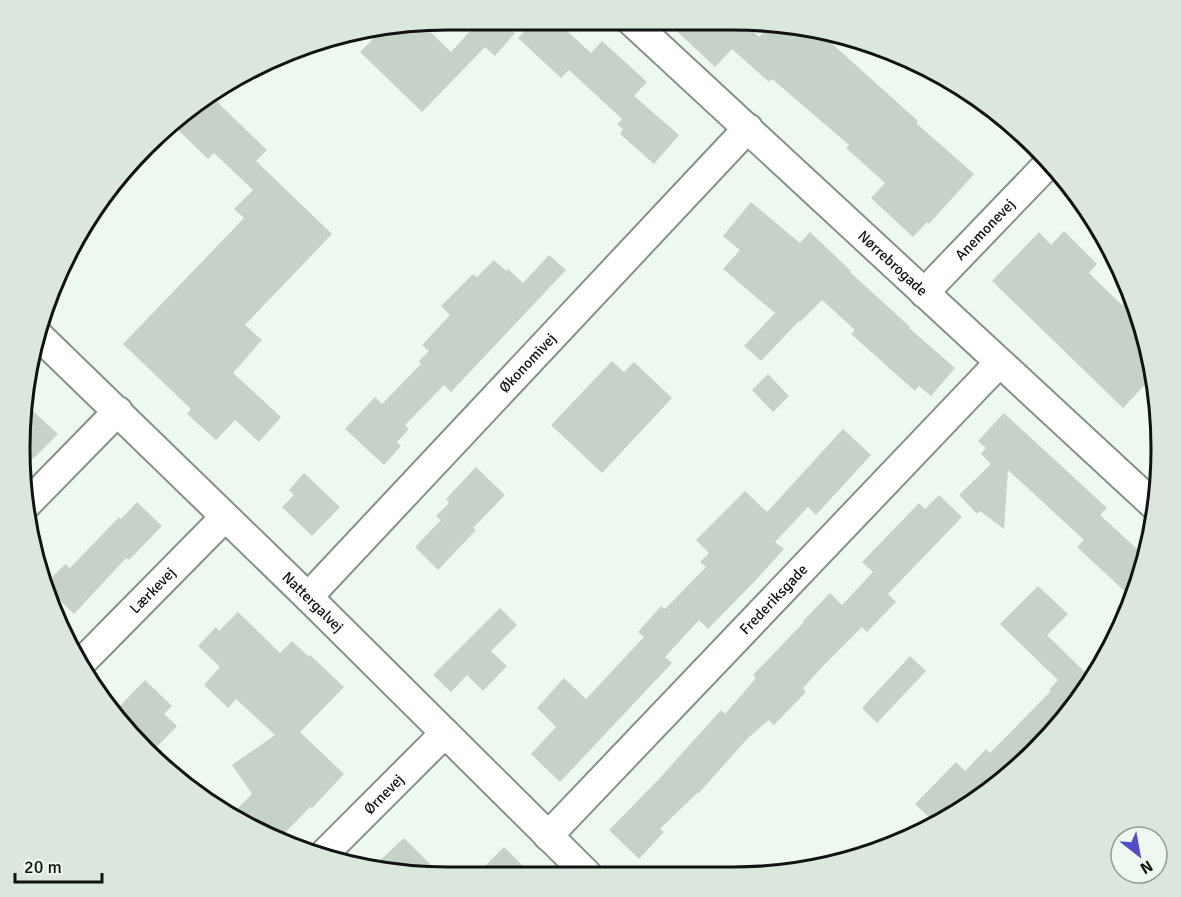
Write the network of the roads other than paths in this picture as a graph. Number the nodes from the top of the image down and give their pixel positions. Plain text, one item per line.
1 (641, 30) edge
2 (747, 128) junction
3 (1043, 169) edge
4 (924, 293) junction
5 (44, 341) edge
6 (999, 363) junction
7 (118, 411) junction
8 (33, 497) edge
9 (1147, 499) edge
10 (225, 517) junction
11 (308, 597) junction
12 (86, 658) edge
13 (445, 733) junction
14 (548, 836) junction
15 (329, 849) edge
16 (580, 867) edge

1 - 2 street, Nørrebrogade
2 - 4 street, Nørrebrogade
2 - 11 street, Økonomivej
3 - 4 street, Anemonevej
4 - 6 street, Nørrebrogade
5 - 7 street, Nattergalvej
6 - 9 street, Nørrebrogade
6 - 14 street, Frederiksgade
7 - 8 street
7 - 10 street, Nattergalvej
10 - 11 street, Nattergalvej
10 - 12 street, Lærkevej
11 - 13 street, Nattergalvej
13 - 14 street, Nattergalvej
13 - 15 street, Ørnevej
14 - 16 street, Nattergalvej

